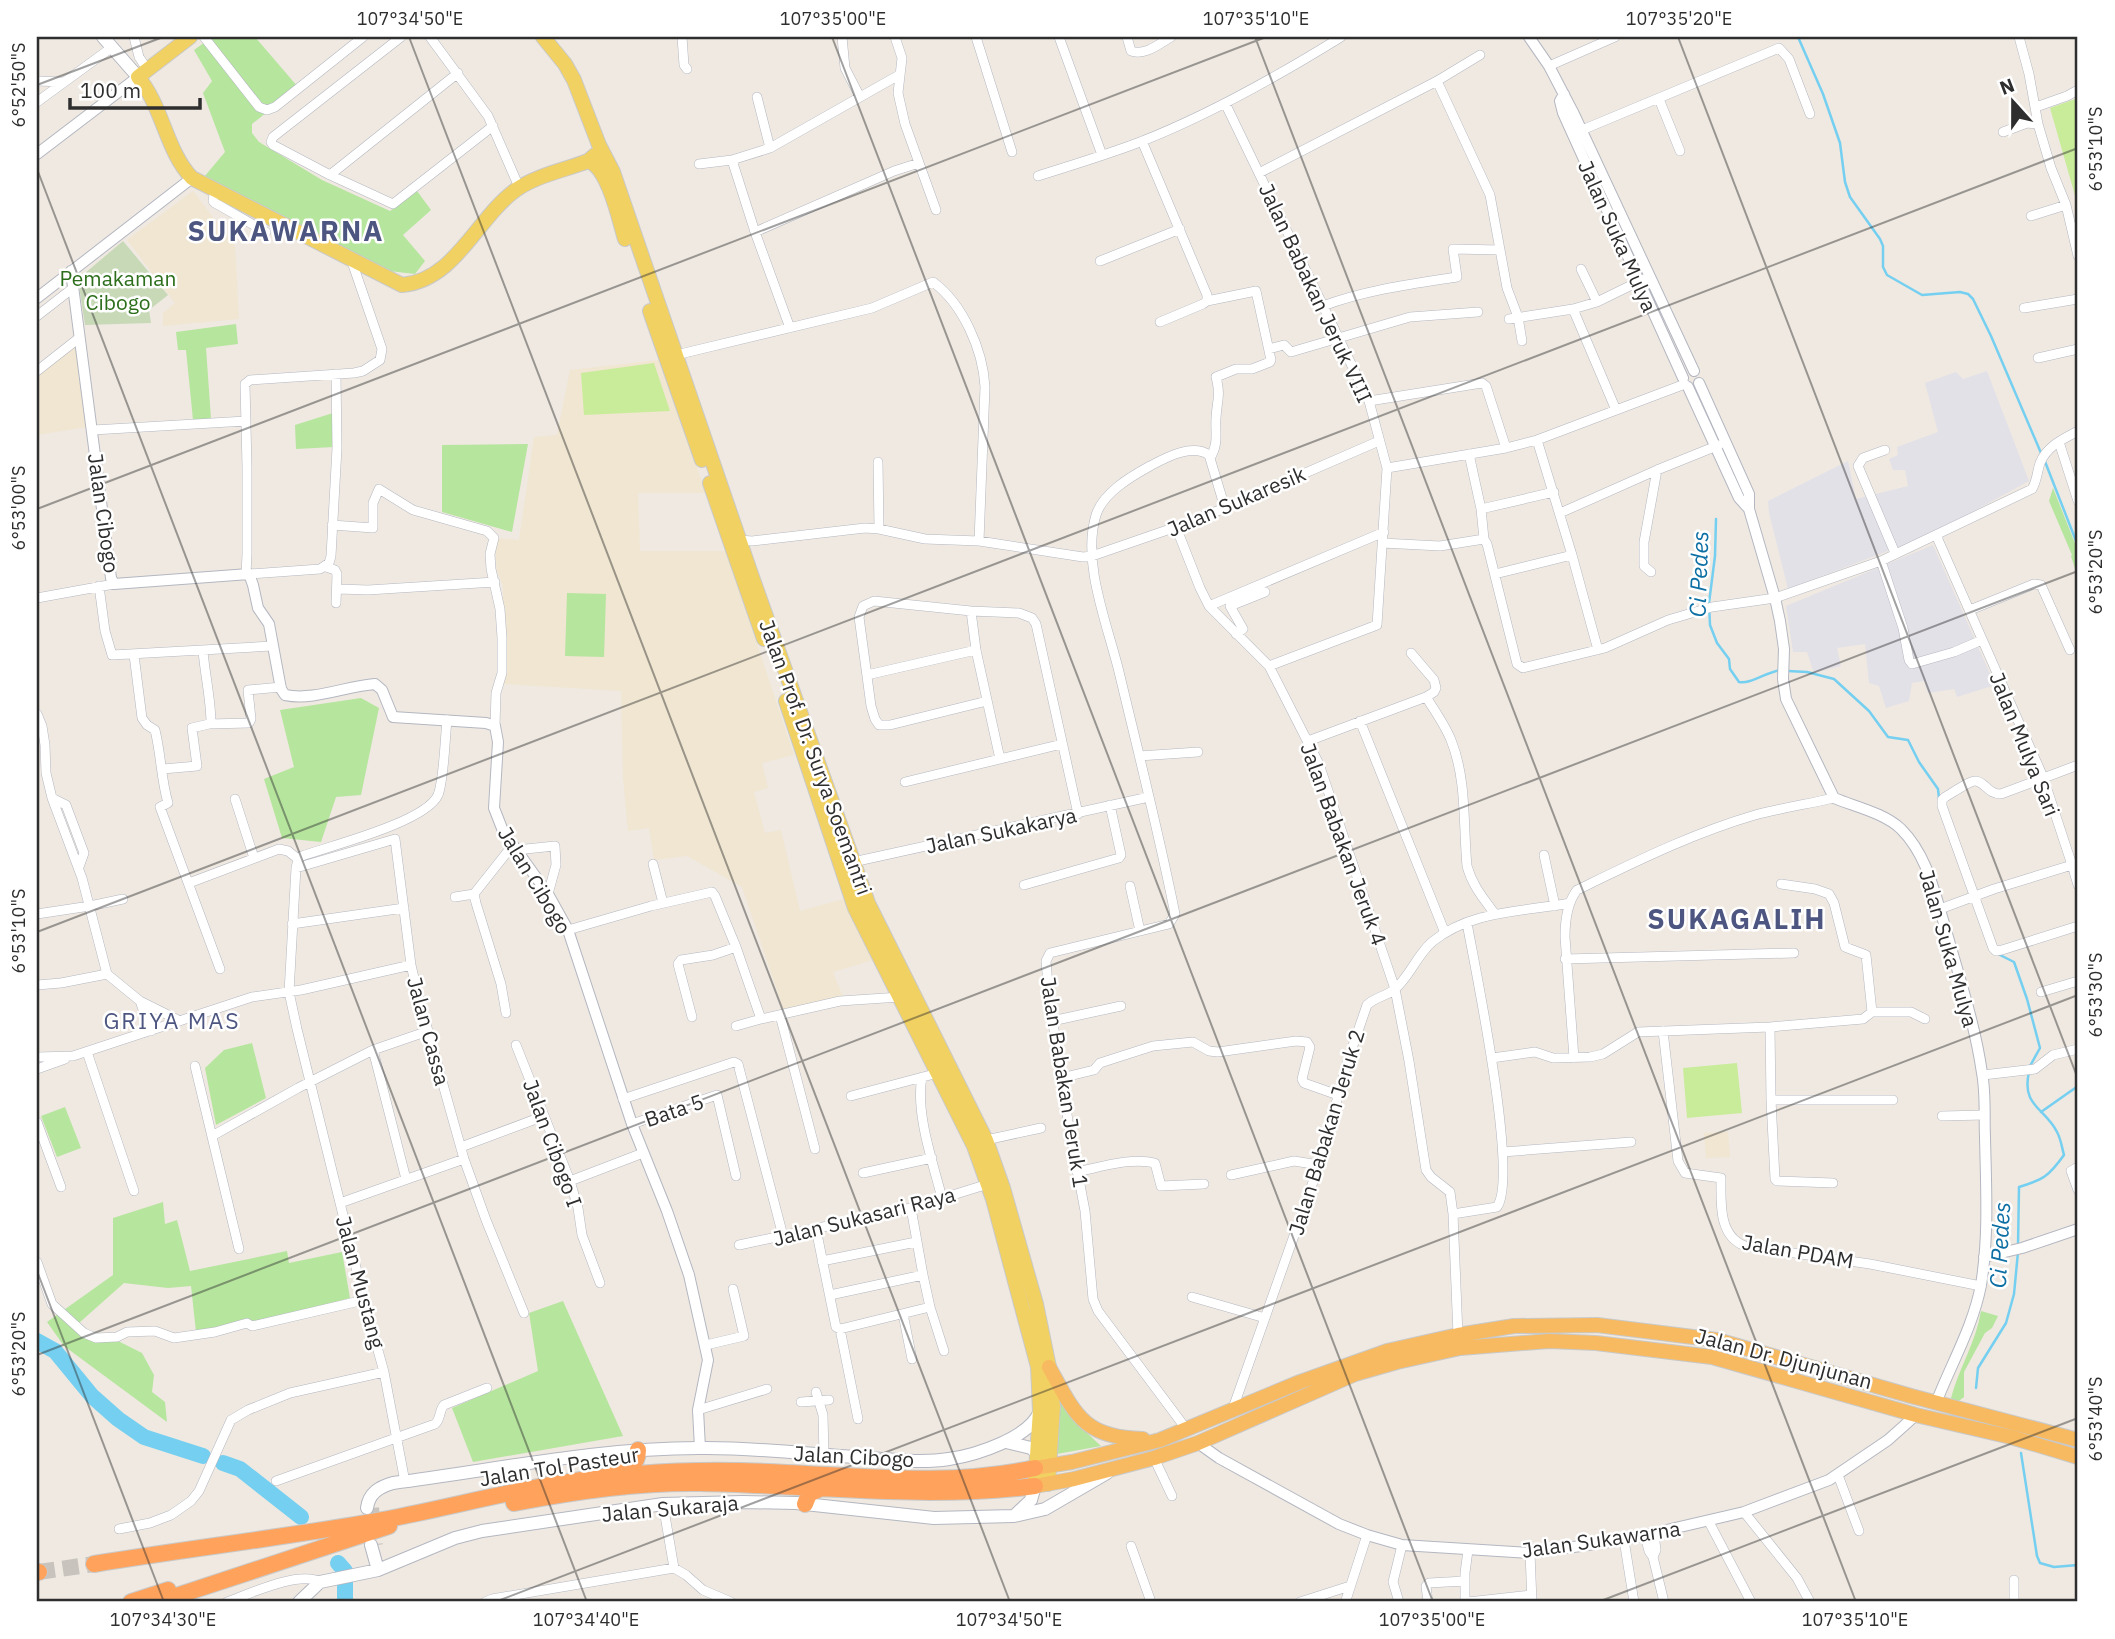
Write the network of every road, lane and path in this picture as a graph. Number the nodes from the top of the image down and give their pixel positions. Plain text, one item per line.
1 (103, 37) edge
2 (134, 37) edge
3 (190, 37) edge
4 (204, 37) edge
5 (363, 37) edge
6 (401, 37) edge
7 (430, 37) edge
8 (542, 37) edge
9 (682, 37) edge
10 (842, 37) edge
11 (895, 37) edge
12 (976, 37) edge
13 (1059, 37) edge
14 (1127, 37) edge
15 (1171, 37) edge
16 (1341, 37) edge
17 (1529, 37) edge
18 (1615, 37) edge
19 (2018, 37) edge
20 (111, 48) junction
21 (1480, 55) dead end
22 (1549, 65) junction
23 (687, 69) dead end
24 (142, 73) junction
25 (458, 73) junction
26 (899, 75) junction
27 (37, 81) edge
28 (1437, 81) junction
29 (64, 82) junction
30 (2078, 90) edge
31 (1564, 94) junction
32 (757, 97) dead end
33 (860, 97) junction
34 (1659, 99) junction
35 (37, 102) edge
36 (1225, 103) junction
37 (2036, 107) junction
38 (1810, 114) dead end
39 (2038, 124) junction
40 (493, 126) junction
41 (1582, 130) junction
42 (2003, 132) dead end
43 (1142, 141) junction
44 (599, 145) junction
45 (770, 148) junction
46 (1680, 151) dead end
47 (1012, 152) dead end
48 (37, 153) edge
49 (1102, 155) junction
50 (588, 160) junction
51 (732, 160) junction
52 (919, 163) junction
53 (699, 164) dead end
54 (1259, 173) junction
55 (330, 175) junction
56 (1038, 176) dead end
57 (192, 178) junction
58 (519, 187) junction
59 (215, 189) junction
60 (2066, 205) junction
61 (936, 210) dead end
62 (2031, 216) dead end
63 (1180, 229) junction
64 (266, 232) dead end
65 (755, 232) junction
66 (1500, 250) junction
67 (2078, 256) edge
68 (351, 259) junction
69 (1100, 261) dead end
70 (1581, 269) dead end
71 (71, 271) junction
72 (1643, 279) junction
73 (73, 288) junction
74 (37, 298) edge
75 (2078, 299) edge
76 (1207, 300) junction
77 (1597, 302) junction
78 (1323, 306) junction
79 (2024, 308) dead end
80 (1573, 309) junction
81 (1478, 312) dead end
82 (37, 316) edge
83 (1513, 318) junction
84 (1160, 322) dead end
85 (790, 328) junction
86 (1338, 337) junction
87 (79, 338) junction
88 (1521, 341) dead end
89 (1269, 349) junction
90 (2078, 349) edge
91 (676, 355) junction
92 (2038, 358) dead end
93 (37, 371) edge
94 (336, 374) junction
95 (1689, 383) junction
96 (1368, 401) junction
97 (1616, 410) junction
98 (246, 421) junction
99 (93, 429) junction
100 (2078, 431) edge
101 (1537, 440) junction
102 (1378, 441) junction
103 (2059, 442) junction
104 (1721, 445) junction
105 (1506, 448) junction
106 (1885, 450) dead end
107 (1469, 454) junction
108 (1210, 458) junction
109 (878, 462) dead end
110 (1387, 468) junction
111 (1657, 470) junction
112 (1554, 492) junction
113 (2078, 501) edge
114 (1225, 508) junction
115 (1481, 509) junction
116 (1560, 513) junction
117 (332, 525) junction
118 (1176, 527) junction
119 (879, 529) junction
120 (1384, 531) junction
121 (1936, 535) junction
122 (1484, 539) junction
123 (739, 540) junction
124 (979, 541) junction
125 (1382, 543) junction
126 (1895, 553) junction
127 (1572, 555) junction
128 (1092, 556) junction
129 (1881, 561) junction
130 (326, 567) junction
131 (1651, 572) dead end
132 (247, 574) junction
133 (1495, 574) junction
134 (495, 582) junction
135 (114, 584) junction
136 (99, 586) junction
137 (338, 589) junction
138 (1265, 592) dead end
139 (37, 598) edge
140 (1776, 598) junction
141 (336, 603) dead end
142 (1209, 606) junction
143 (1970, 610) junction
144 (971, 611) junction
145 (1236, 634) junction
146 (1982, 639) junction
147 (272, 646) junction
148 (203, 650) junction
149 (976, 650) junction
150 (1598, 650) junction
151 (2070, 650) dead end
152 (1411, 653) dead end
153 (134, 655) junction
154 (1269, 666) junction
155 (867, 675) junction
156 (281, 687) junction
157 (1426, 697) junction
158 (987, 701) junction
159 (37, 714) edge
160 (447, 720) junction
161 (1360, 721) junction
162 (211, 724) junction
163 (495, 726) junction
164 (1308, 741) junction
165 (1062, 744) junction
166 (1198, 752) dead end
167 (1139, 755) junction
168 (1000, 759) junction
169 (2078, 765) edge
170 (163, 769) junction
171 (2043, 777) junction
172 (905, 782) dead end
173 (1149, 797) junction
174 (1834, 798) junction
175 (235, 799) dead end
176 (1110, 805) junction
177 (1078, 814) junction
178 (514, 848) junction
179 (1544, 855) dead end
180 (254, 858) junction
181 (853, 862) junction
182 (297, 863) junction
183 (653, 864) dead end
184 (2072, 865) junction
185 (189, 883) junction
186 (1781, 884) dead end
187 (1024, 885) dead end
188 (2078, 885) edge
189 (1130, 886) dead end
190 (474, 894) junction
191 (548, 894) junction
192 (1975, 896) junction
193 (455, 897) dead end
194 (123, 899) dead end
195 (663, 903) junction
196 (1570, 903) junction
197 (90, 906) junction
198 (1555, 906) junction
199 (404, 908) junction
200 (1940, 909) junction
201 (37, 914) edge
202 (1495, 914) junction
203 (1467, 923) junction
204 (292, 924) junction
205 (2078, 926) edge
206 (568, 930) junction
207 (1140, 931) junction
208 (1445, 933) junction
209 (736, 947) junction
210 (1794, 953) dead end
211 (1565, 959) junction
212 (411, 965) junction
213 (220, 970) dead end
214 (107, 974) junction
215 (2078, 981) edge
216 (37, 985) edge
217 (1395, 989) junction
218 (289, 992) junction
219 (2041, 992) dead end
220 (900, 997) junction
221 (141, 1001) junction
222 (1121, 1006) dead end
223 (1871, 1012) junction
224 (506, 1013) dead end
225 (780, 1015) junction
226 (692, 1017) dead end
227 (1925, 1019) dead end
228 (761, 1020) junction
229 (180, 1021) junction
230 (1052, 1021) junction
231 (736, 1026) dead end
232 (1770, 1027) junction
233 (151, 1031) junction
234 (428, 1031) junction
235 (1663, 1031) junction
236 (516, 1045) dead end
237 (2078, 1049) edge
238 (373, 1050) junction
239 (87, 1052) junction
240 (73, 1056) junction
241 (37, 1057) edge
242 (1492, 1058) junction
243 (1574, 1058) junction
244 (195, 1066) dead end
245 (37, 1069) edge
246 (939, 1073) junction
247 (1983, 1075) junction
248 (922, 1077) junction
249 (1061, 1078) junction
250 (311, 1083) junction
251 (1338, 1095) junction
252 (851, 1096) dead end
253 (623, 1098) junction
254 (1771, 1100) junction
255 (1893, 1100) dead end
256 (1984, 1115) junction
257 (544, 1116) junction
258 (1942, 1116) dead end
259 (37, 1122) edge
260 (632, 1124) junction
261 (1041, 1128) dead end
262 (212, 1136) junction
263 (986, 1140) junction
264 (1631, 1142) dead end
265 (461, 1147) junction
266 (815, 1149) dead end
267 (1503, 1152) junction
268 (643, 1153) junction
269 (932, 1158) junction
270 (464, 1159) junction
271 (1319, 1165) junction
272 (2078, 1167) edge
273 (1077, 1172) junction
274 (863, 1173) dead end
275 (1231, 1175) dead end
276 (736, 1176) dead end
277 (406, 1180) junction
278 (570, 1181) junction
279 (1833, 1183) dead end
280 (988, 1184) junction
281 (1203, 1184) dead end
282 (61, 1187) dead end
283 (2078, 1190) edge
284 (134, 1191) dead end
285 (942, 1198) junction
286 (340, 1203) junction
287 (911, 1208) junction
288 (1453, 1214) junction
289 (816, 1229) junction
290 (2078, 1229) edge
291 (783, 1236) junction
292 (916, 1242) junction
293 (739, 1245) dead end
294 (239, 1249) dead end
295 (1984, 1257) junction
296 (822, 1261) junction
297 (37, 1262) edge
298 (922, 1275) junction
299 (600, 1283) dead end
300 (1980, 1286) junction
301 (733, 1289) dead end
302 (830, 1295) junction
303 (1192, 1297) dead end
304 (364, 1300) junction
305 (930, 1307) junction
306 (524, 1313) dead end
307 (903, 1314) junction
308 (1265, 1318) junction
309 (841, 1329) junction
310 (1458, 1335) junction
311 (706, 1345) junction
312 (944, 1351) dead end
313 (912, 1359) dead end
314 (1049, 1367) junction
315 (384, 1372) junction
316 (487, 1388) dead end
317 (767, 1389) dead end
318 (801, 1402) dead end
319 (1936, 1403) junction
320 (698, 1410) junction
321 (1040, 1410) junction
322 (1232, 1411) junction
323 (1916, 1415) junction
324 (858, 1419) dead end
325 (1187, 1430) junction
326 (397, 1438) junction
327 (1160, 1440) junction
328 (2078, 1440) edge
329 (1006, 1442) junction
330 (1198, 1443) junction
331 (700, 1448) junction
332 (638, 1450) junction
333 (824, 1456) junction
334 (2078, 1457) edge
335 (1040, 1462) junction
336 (1157, 1465) junction
337 (1113, 1469) junction
338 (1838, 1475) junction
339 (276, 1481) dead end
340 (405, 1482) junction
341 (558, 1484) junction
342 (1042, 1485) junction
343 (790, 1486) junction
344 (821, 1488) junction
345 (1172, 1496) dead end
346 (663, 1504) junction
347 (801, 1504) junction
348 (370, 1508) dead end
349 (1744, 1512) junction
350 (1013, 1516) junction
351 (387, 1519) junction
352 (1709, 1522) junction
353 (119, 1529) dead end
354 (1859, 1531) dead end
355 (1367, 1535) junction
356 (1650, 1535) junction
357 (1624, 1540) junction
358 (1402, 1545) junction
359 (1131, 1546) dead end
360 (1468, 1550) junction
361 (1530, 1553) junction
362 (94, 1564) tunnel mouth
363 (674, 1569) junction
364 (2014, 1580) dead end
365 (1465, 1581) junction
366 (318, 1583) junction
367 (1346, 1588) junction
368 (1531, 1599) edge
369 (1316, 1600) edge
370 (131, 1602) edge
371 (158, 1602) edge
372 (227, 1602) edge
373 (299, 1602) edge
374 (485, 1602) edge
375 (731, 1602) edge
376 (1151, 1602) edge
377 (1300, 1602) edge
378 (1344, 1602) edge
379 (1399, 1602) edge
380 (1429, 1602) edge
381 (1467, 1602) edge
382 (1634, 1602) edge
383 (1664, 1602) edge
384 (1751, 1602) edge
385 (1810, 1602) edge
386 (2014, 1602) edge

1 - 20 main road
2 - 24 street
3 - 24 main road
4 - 5 street
6 - 55 street
7 - 25 street
8 - 44 main road, Jalan Prof. Dr. Surya Soemantri
9 - 23 street
10 - 33 street
11 - 26 street
12 - 47 street
13 - 49 street
14 - 15 street
16 - 36 street
17 - 22 street, Jalan Suka Mulya
18 - 22 street
19 - 37 street
20 - 24 main road
20 - 29 street
21 - 28 street
22 - 31 street, Jalan Suka Mulya
24 - 48 street
24 - 57 main road
25 - 40 street
25 - 55 street
26 - 33 street
26 - 52 street
27 - 29 street
28 - 54 street
28 - 66 street
29 - 35 street
30 - 37 street
31 - 41 street, Jalan Suka Mulya
31 - 72 street, Jalan Suka Mulya
32 - 45 street
33 - 45 street
34 - 38 street
34 - 41 street
34 - 46 street
36 - 43 street
36 - 54 street, Jalan Babakan Jeruk VIII
37 - 39 street
39 - 42 street
39 - 60 street
40 - 55 street
40 - 58 street
41 - 72 street, Jalan Suka Mulya
43 - 49 street
43 - 63 street
44 - 50 main road
44 - 91 main road, Jalan Prof. Dr. Surya Soemantri
45 - 51 street
49 - 56 street
50 - 58 main road
50 - 220 main road, Jalan Prof. Dr. Surya Soemantri
51 - 53 street
51 - 65 street
52 - 61 street
52 - 65 street
54 - 78 street, Jalan Babakan Jeruk VIII
57 - 59 main road
57 - 71 street
58 - 68 main road
59 - 64 street
59 - 68 main road
60 - 62 street
60 - 67 street
63 - 69 street
63 - 76 street
65 - 85 street
66 - 78 street
66 - 83 street
68 - 94 street
70 - 77 street
71 - 73 street, Jalan Cibogo
71 - 74 street
72 - 77 street
72 - 95 street, Jalan Suka Mulya
72 - 95 street, Jalan Suka Mulya
73 - 82 street
73 - 87 street, Jalan Cibogo
75 - 79 street
76 - 84 street
76 - 89 street
77 - 80 street
78 - 86 street, Jalan Babakan Jeruk VIII
80 - 83 street
80 - 97 street
81 - 86 street
83 - 88 street
85 - 91 street
85 - 124 street
86 - 89 street
86 - 96 street, Jalan Babakan Jeruk VIII
87 - 93 street
87 - 99 street, Jalan Cibogo
89 - 108 street
90 - 92 street
91 - 123 main road, Jalan Prof. Dr. Surya Soemantri
94 - 98 street
94 - 117 street
95 - 97 street
95 - 104 street, Jalan Suka Mulya
96 - 102 street, Jalan Babakan Jeruk VIII
96 - 105 street
97 - 101 street
98 - 99 street
98 - 132 street
99 - 135 street, Jalan Cibogo
100 - 103 street
101 - 105 street
101 - 112 street
102 - 110 street, Jalan Babakan Jeruk VIII
102 - 114 street, Jalan Sukaresik
103 - 113 street
103 - 121 street
104 - 111 street
104 - 140 street, Jalan Suka Mulya
105 - 107 street
106 - 126 street
107 - 110 street
107 - 115 street
108 - 114 street
108 - 128 street, Jalan Babakan Jeruk 1
109 - 119 street
110 - 120 street, Jalan Babakan Jeruk VIII
111 - 116 street
111 - 131 street
112 - 115 street
112 - 116 street
114 - 118 street, Jalan Sukaresik
115 - 122 street
116 - 127 street
117 - 130 street
117 - 134 street
118 - 128 street, Jalan Sukaresik
118 - 142 street, Jalan Babakan Jeruk 4
119 - 123 street
119 - 124 street
120 - 125 street, Jalan Babakan Jeruk VIII
120 - 142 street
121 - 126 street
121 - 143 street, Jalan Mulya Sari
122 - 125 street
122 - 133 street
123 - 181 main road, Jalan Prof. Dr. Surya Soemantri
124 - 128 street
125 - 154 street, Jalan Babakan Jeruk VIII
126 - 129 street
127 - 133 street
127 - 150 street
128 - 167 street, Jalan Babakan Jeruk 1
129 - 140 street
129 - 146 street
130 - 132 street
130 - 137 street
132 - 135 street, Jalan Cibogo
132 - 147 street
133 - 150 street
134 - 137 street
134 - 163 street
135 - 136 street
136 - 139 street
136 - 153 street
137 - 141 street
138 - 145 street
140 - 150 street
140 - 174 street, Jalan Suka Mulya
142 - 145 street, Jalan Babakan Jeruk 4
143 - 146 street, Jalan Mulya Sari
143 - 151 street
144 - 149 street
144 - 155 street
144 - 165 street
145 - 154 street, Jalan Babakan Jeruk 4
146 - 171 street, Jalan Mulya Sari
147 - 148 street
147 - 156 street
148 - 153 street
148 - 162 street
149 - 155 street
149 - 158 street
152 - 157 street
153 - 170 street
154 - 164 street, Jalan Babakan Jeruk 4
155 - 158 street
156 - 160 street
156 - 162 street
157 - 161 street
157 - 202 street
158 - 168 street
159 - 197 street
160 - 163 street
160 - 182 street
161 - 164 street
161 - 208 street
162 - 170 street
163 - 178 street, Jalan Cibogo
164 - 217 street, Jalan Babakan Jeruk 4
165 - 168 street
165 - 177 street
166 - 167 street
167 - 173 street, Jalan Babakan Jeruk 1
168 - 172 street
169 - 171 street
170 - 185 street
171 - 184 street, Jalan Mulya Sari
171 - 192 street
173 - 176 street, Jalan Sukakarya
173 - 207 street, Jalan Babakan Jeruk 1
174 - 196 street
174 - 200 street, Jalan Suka Mulya
175 - 180 street
176 - 177 street, Jalan Sukakarya
176 - 187 street
177 - 181 street, Jalan Sukakarya
178 - 190 street
178 - 191 street, Jalan Cibogo
178 - 191 street
179 - 198 street
180 - 182 street
180 - 185 street
181 - 263 main road, Jalan Prof. Dr. Surya Soemantri
182 - 199 street, Jalan Cassa
182 - 204 street, Jalan Mustang
183 - 195 street
184 - 188 street, Jalan Mulya Sari
184 - 192 street
185 - 213 street
186 - 223 street
189 - 207 street
190 - 193 street
190 - 224 street
191 - 206 street, Jalan Cibogo
192 - 200 street
192 - 205 street
194 - 197 street
195 - 206 street
195 - 209 street
196 - 198 street, Jalan Babakan Jeruk 2
196 - 211 street
197 - 201 street
197 - 214 street
198 - 202 street, Jalan Babakan Jeruk 2
199 - 204 street
199 - 212 street, Jalan Cassa
200 - 247 street, Jalan Suka Mulya
202 - 203 street, Jalan Babakan Jeruk 2
203 - 208 street, Jalan Babakan Jeruk 2
203 - 242 street
204 - 218 street, Jalan Mustang
206 - 253 street, Jalan Cibogo
207 - 230 street, Jalan Babakan Jeruk 1
208 - 217 street, Jalan Babakan Jeruk 2
209 - 226 street
209 - 228 street
210 - 211 street
211 - 243 street
212 - 218 street
212 - 234 street, Jalan Cassa
214 - 216 street
214 - 221 street
215 - 219 street
217 - 251 street, Jalan Babakan Jeruk 2
217 - 288 street, Jalan Babakan Jeruk 4
218 - 229 street
218 - 250 street, Jalan Mustang
220 - 225 street
220 - 246 main road, Jalan Prof. Dr. Surya Soemantri
221 - 229 street
221 - 233 street
222 - 230 street
223 - 227 street
223 - 232 street
225 - 228 street
225 - 266 street
228 - 231 street
229 - 233 street
230 - 249 street, Jalan Babakan Jeruk 1
232 - 235 street
232 - 254 street
233 - 239 street
234 - 238 street
234 - 265 street, Jalan Cassa
235 - 243 street
235 - 300 street, Jalan PDAM
236 - 257 street, Jalan Cibogo I
237 - 247 street
238 - 250 street
238 - 277 street
239 - 240 street
239 - 284 street
240 - 241 street
240 - 245 street
242 - 243 street
242 - 267 street
244 - 262 street
246 - 248 street
246 - 280 main road, Jalan Prof. Dr. Surya Soemantri
247 - 256 street, Jalan Suka Mulya
248 - 252 street
248 - 269 street
249 - 251 street
249 - 273 street, Jalan Babakan Jeruk 1
250 - 262 street
250 - 286 street, Jalan Mustang
251 - 271 street, Jalan Babakan Jeruk 2
253 - 260 street, Jalan Cibogo
253 - 291 street
254 - 255 street
254 - 279 street
256 - 258 street
256 - 295 street, Jalan Suka Mulya
257 - 265 street
257 - 278 street, Jalan Cibogo I
259 - 282 street
260 - 268 street, Jalan Cibogo
260 - 276 street, Bata 5
261 - 263 street
262 - 294 street
263 - 314 main road, Jalan Prof. Dr. Surya Soemantri
264 - 267 street
265 - 270 street, Jalan Cassa
267 - 288 street
268 - 278 street
268 - 311 street, Jalan Cibogo
269 - 274 street
269 - 285 street
270 - 277 street
270 - 306 street, Jalan Cassa
271 - 275 street
271 - 308 street, Jalan Babakan Jeruk 2
272 - 283 street
273 - 281 street
273 - 325 street, Jalan Babakan Jeruk 1
277 - 286 street
278 - 299 street, Jalan Cibogo I
280 - 285 street, Jalan Sukasari Raya
280 - 321 main road, Jalan Prof. Dr. Surya Soemantri
285 - 287 street, Jalan Sukasari Raya
286 - 304 street, Jalan Mustang
287 - 289 street, Jalan Sukasari Raya
287 - 292 street
288 - 310 street
289 - 291 street, Jalan Sukasari Raya
289 - 296 street
290 - 295 street
291 - 293 street, Jalan Sukasari Raya
292 - 296 street
292 - 298 street
295 - 300 street, Jalan Suka Mulya
296 - 302 street
297 - 304 street
298 - 302 street
298 - 305 street
300 - 319 street, Jalan Suka Mulya
301 - 311 street
302 - 309 street
303 - 308 street
304 - 315 street, Jalan Mustang
305 - 307 street
305 - 312 street
307 - 309 street
307 - 313 street
308 - 322 street, Jalan Babakan Jeruk 2
309 - 324 street
310 - 319 highway, Jalan Dr. Djunjunan
310 - 322 highway, Jalan Dr. Djunjunan
311 - 320 street, Jalan Cibogo
314 - 327 highway
314 - 335 main road, Jalan Prof. Dr. Surya Soemantri
315 - 326 street, Jalan Mustang
315 - 353 street
316 - 326 street
317 - 320 street
318 - 333 street
319 - 328 highway, Jalan Dr. Djunjunan
320 - 331 street, Jalan Cibogo
321 - 329 main road, Jalan Cibogo
321 - 335 main road, Jalan Prof. Dr. Surya Soemantri
322 - 325 highway, Jalan Dr. Djunjunan
323 - 330 highway, Jalan Dr. Djunjunan
323 - 334 highway, Jalan Dr. Djunjunan
323 - 338 street, Jalan Sukawarna
325 - 327 highway, Jalan Dr. Djunjunan
326 - 339 street
326 - 340 street, Jalan Mustang
327 - 335 highway, Jalan Dr. Djunjunan
329 - 333 main road, Jalan Cibogo
329 - 335 main road
330 - 336 highway, Jalan Dr. Djunjunan
330 - 355 street, Jalan Sukawarna
331 - 332 main road, Jalan Cibogo
331 - 333 main road, Jalan Cibogo
332 - 340 main road, Jalan Cibogo
332 - 341 highway
335 - 341 highway, Jalan Tol Pasteur
335 - 342 main road, Jalan Prof. Dr. Surya Soemantri
336 - 337 highway, Jalan Dr. Djunjunan
336 - 345 street
337 - 342 highway, Jalan Dr. Djunjunan
337 - 350 main road, Jalan Sukaraja
338 - 349 street, Jalan Sukawarna
338 - 354 street
340 - 348 main road, Jalan Cibogo
341 - 351 highway, Jalan Tol Pasteur
342 - 344 highway, Jalan Tol Pasteur
342 - 350 main road
343 - 344 highway, Jalan Tol Pasteur
343 - 347 highway
343 - 371 highway, Jalan Tol Pasteur
344 - 347 highway
346 - 347 main road, Jalan Sukaraja
346 - 363 street
346 - 366 main road, Jalan Sukaraja
347 - 350 main road, Jalan Sukaraja
349 - 352 street, Jalan Sukawarna
349 - 385 street
351 - 362 highway, Jalan Tol Pasteur
351 - 370 highway
352 - 356 street, Jalan Sukawarna
352 - 384 street
355 - 358 street, Jalan Sukawarna
355 - 367 street
356 - 357 street, Jalan Sukawarna
356 - 383 street
357 - 361 street, Jalan Sukawarna
357 - 382 street
358 - 360 street, Jalan Sukawarna
358 - 379 street
359 - 376 street
360 - 361 street, Jalan Sukawarna
360 - 365 street
361 - 368 street
363 - 374 street
363 - 375 street
364 - 386 street
365 - 380 street
365 - 381 street
366 - 372 street
366 - 373 main road
367 - 369 street
367 - 378 street
368 - 381 street
369 - 377 street

